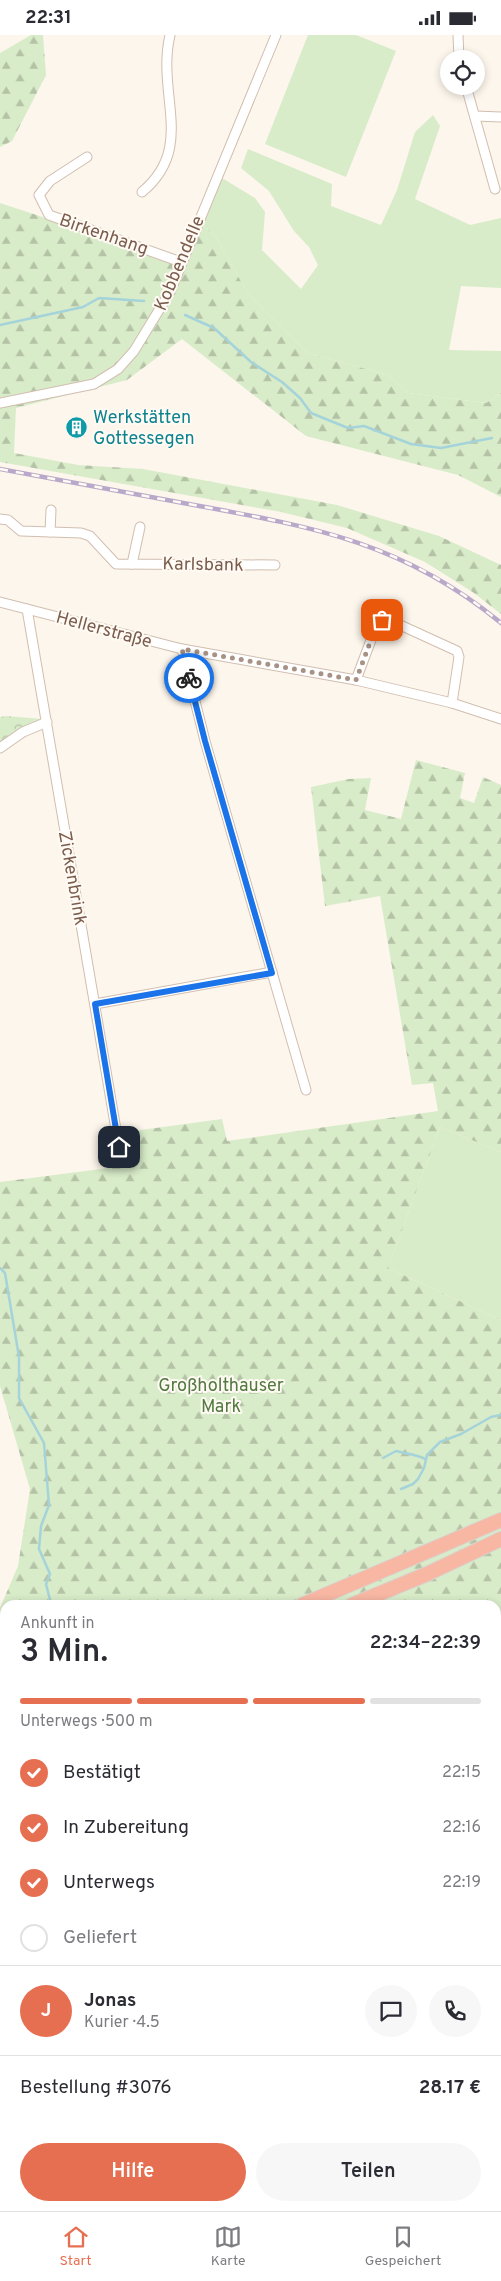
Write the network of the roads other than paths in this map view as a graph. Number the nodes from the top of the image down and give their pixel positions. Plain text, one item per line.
1 (170, 35) edge
2 (276, 35) edge
3 (458, 35) edge
4 (459, 50) edge
5 (469, 95) edge
6 (475, 116) junction
7 (501, 117) edge
8 (87, 157) dead end
9 (495, 189) dead end
10 (142, 192) dead end
11 (182, 262) junction
12 (0, 403) edge
13 (51, 510) dead end
14 (0, 519) edge
15 (140, 527) dead end
16 (50, 532) junction
17 (132, 564) junction
18 (275, 565) dead end
19 (0, 601) edge
20 (27, 609) junction
21 (182, 649) junction
22 (356, 680) junction
23 (452, 703) junction
24 (501, 719) edge
25 (47, 722) junction
26 (0, 748) edge
27 (272, 973) junction
28 (95, 1004) junction
29 (306, 1090) dead end
30 (119, 1147) dead end
31 (501, 1519) edge
32 (501, 1539) edge
33 (314, 1600) edge
34 (364, 1600) edge

1 - 10 street
2 - 11 street, Kobbendelle
3 - 4 street
5 - 6 street
6 - 7 street
6 - 9 street
8 - 11 street, Birkenhang
11 - 12 street, Kobbendelle
13 - 16 street
14 - 16 street, Karlsbank
15 - 17 street
16 - 17 street, Karlsbank
17 - 18 street, Karlsbank
19 - 20 street, Hellerstraße
20 - 21 street, Hellerstraße
20 - 25 street, Zickenbrink
21 - 22 street, Hellerstraße
21 - 27 street
22 - 23 street, Hellerstraße
22 - 23 street
23 - 24 street, Hellerstraße
25 - 26 street
25 - 28 street, Zickenbrink
27 - 28 street
27 - 29 street
28 - 30 street, Zickenbrink
31 - 33 highway
32 - 34 highway

